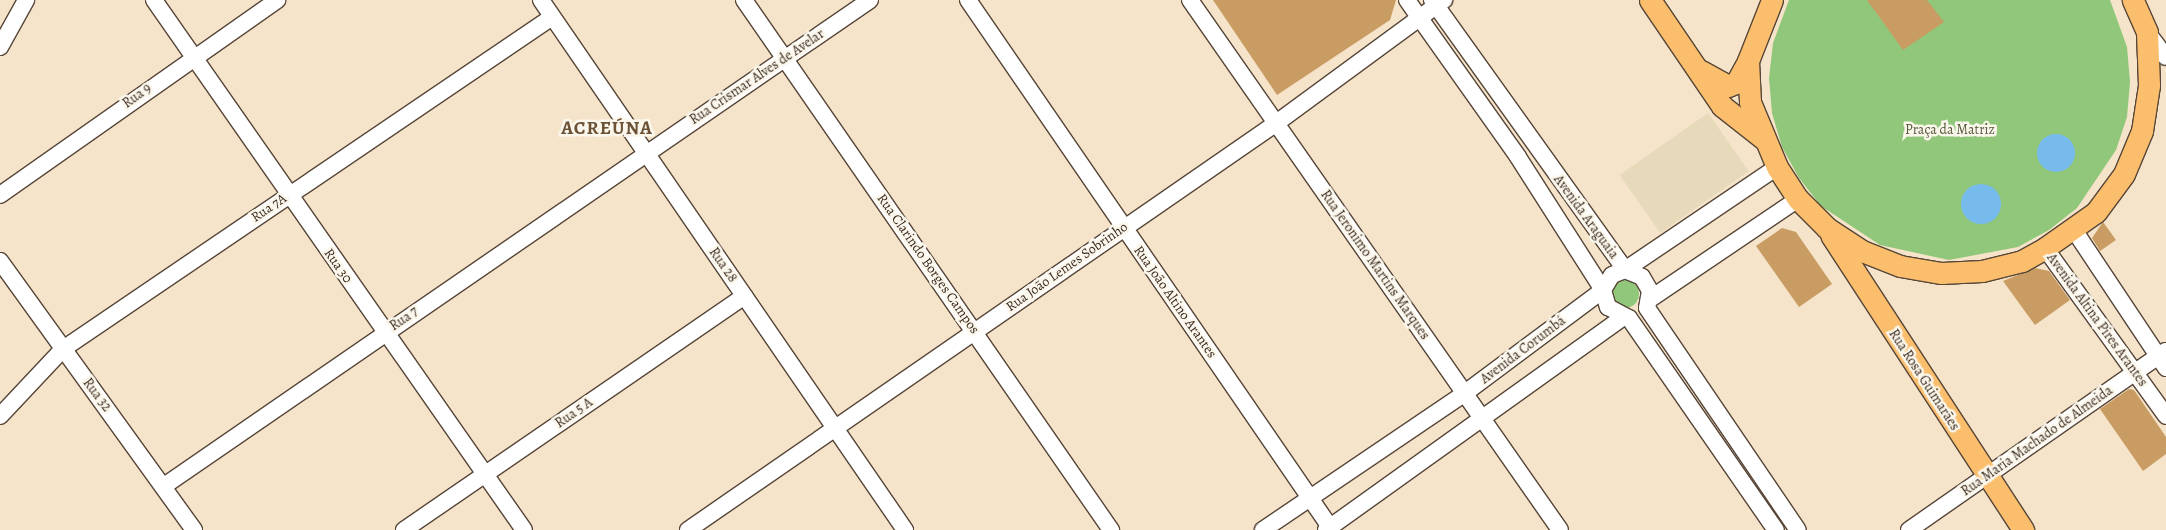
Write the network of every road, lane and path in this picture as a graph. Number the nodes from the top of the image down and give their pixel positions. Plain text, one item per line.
1 (26, 0) edge
2 (154, 0) edge
3 (277, 0) edge
4 (541, 0) edge
5 (744, 0) edge
6 (870, 0) edge
7 (968, 0) edge
8 (1190, 0) edge
9 (1407, 0) edge
10 (1650, 0) edge
11 (1772, 0) edge
12 (2133, 0) edge
13 (1438, 2) edge
14 (552, 17) junction
15 (1420, 18) junction
16 (2147, 32) junction
17 (0, 47) edge
18 (192, 56) junction
19 (2166, 57) edge
20 (1689, 58) junction
21 (784, 59) junction
22 (1748, 61) junction
23 (1275, 124) junction
24 (1764, 140) junction
25 (1533, 146) junction
26 (645, 154) junction
27 (1518, 157) junction
28 (1777, 167) junction
29 (289, 194) junction
30 (0, 195) edge
31 (1798, 199) junction
32 (1123, 227) junction
33 (1827, 228) junction
34 (2074, 230) junction
35 (2045, 248) junction
36 (0, 261) edge
37 (1625, 270) junction
38 (1603, 290) junction
39 (744, 296) junction
40 (1649, 303) junction
41 (1626, 318) junction
42 (976, 331) junction
43 (385, 332) junction
44 (63, 349) junction
45 (2163, 358) edge
46 (2136, 372) junction
47 (1465, 393) junction
48 (0, 416) edge
49 (2166, 416) edge
50 (1485, 418) junction
51 (837, 428) junction
52 (1739, 442) junction
53 (1726, 453) junction
54 (485, 474) junction
55 (1986, 477) junction
56 (164, 486) junction
57 (1309, 498) junction
58 (1329, 529) edge
59 (194, 530) edge
60 (404, 530) edge
61 (524, 530) edge
62 (688, 530) edge
63 (905, 530) edge
64 (1111, 530) edge
65 (1263, 530) edge
66 (1560, 530) edge
67 (1776, 530) edge
68 (1798, 530) edge
69 (1909, 530) edge
70 (2023, 530) edge

1 - 17 street
2 - 18 street, Rua 30
3 - 18 street, Rua 9
4 - 14 street, Rua 28
5 - 21 street, Rua Clarindo Borges Campos
6 - 21 street, Rua Crismar Alves de Avelar
7 - 32 street, Rua João Altino Arantes
8 - 23 street, Rua Jeronimo Martins Marques
9 - 15 street, Avenida Araguaia
10 - 20 main road
11 - 22 main road
12 - 16 main road
13 - 15 street, Rua João Lemes Sobrinho
13 - 25 street, Avenida Araguaia
14 - 26 street, Rua 28
14 - 29 street, Rua 7A
15 - 23 street, Rua João Lemes Sobrinho
15 - 27 street, Avenida Araguaia
16 - 19 street
16 - 34 main road
18 - 29 street, Rua 30
18 - 30 street, Rua 9
20 - 22 main road
20 - 24 main road
21 - 26 street, Rua Crismar Alves de Avelar
21 - 42 street, Rua Clarindo Borges Campos
22 - 24 main road
23 - 32 street, Rua João Lemes Sobrinho
23 - 47 street, Rua Jeronimo Martins Marques
24 - 28 main road
25 - 27 street
25 - 37 street, Avenida Araguaia
26 - 39 street, Rua 28
26 - 43 street, Rua 7
27 - 38 street, Avenida Araguaia
28 - 31 main road
28 - 37 street, Avenida Corumbá
29 - 43 street, Rua 30
29 - 44 street, Rua 7A
31 - 33 main road
31 - 40 street
32 - 42 street, Rua João Lemes Sobrinho
32 - 57 street, Rua João Altino Arantes
33 - 35 main road
33 - 55 main road, Rua Rosa Guimarães
34 - 35 main road
34 - 45 street, Avenida Altina Pires Arantes
35 - 46 street, Avenida Altina Pires Arantes
36 - 44 street, Rua 32
37 - 38 street, Avenida Corumbá
37 - 40 street, Avenida Araguaia
38 - 41 street, Avenida Araguaia
38 - 47 street, Avenida Corumbá
39 - 51 street, Rua 28
39 - 54 street, Rua 5 A
40 - 41 street
40 - 52 street, Avenida Araguaia
41 - 50 street
41 - 53 street, Avenida Araguaia
42 - 51 street, Rua João Lemes Sobrinho
42 - 64 street, Rua Clarindo Borges Campos
43 - 54 street, Rua 30
43 - 56 street, Rua 7
44 - 48 street, Rua 7A
44 - 56 street, Rua 32
45 - 46 street, Rua Maria Machado de Almeida
46 - 49 street, Avenida Altina Pires Arantes
46 - 55 street, Rua Maria Machado de Almeida
47 - 50 street, Rua Jeronimo Martins Marques
47 - 57 street, Avenida Corumbá
50 - 58 street
50 - 66 street, Rua Jeronimo Martins Marques
51 - 62 street, Rua João Lemes Sobrinho
51 - 63 street, Rua 28
52 - 53 street
52 - 68 street, Avenida Araguaia
53 - 67 street, Avenida Araguaia
54 - 60 street, Rua 5 A
54 - 61 street, Rua 30
55 - 69 street, Rua Maria Machado de Almeida
55 - 70 main road, Rua Rosa Guimarães
56 - 59 street, Rua 32
57 - 58 street, Rua João Altino Arantes
57 - 65 street, Avenida Corumbá

